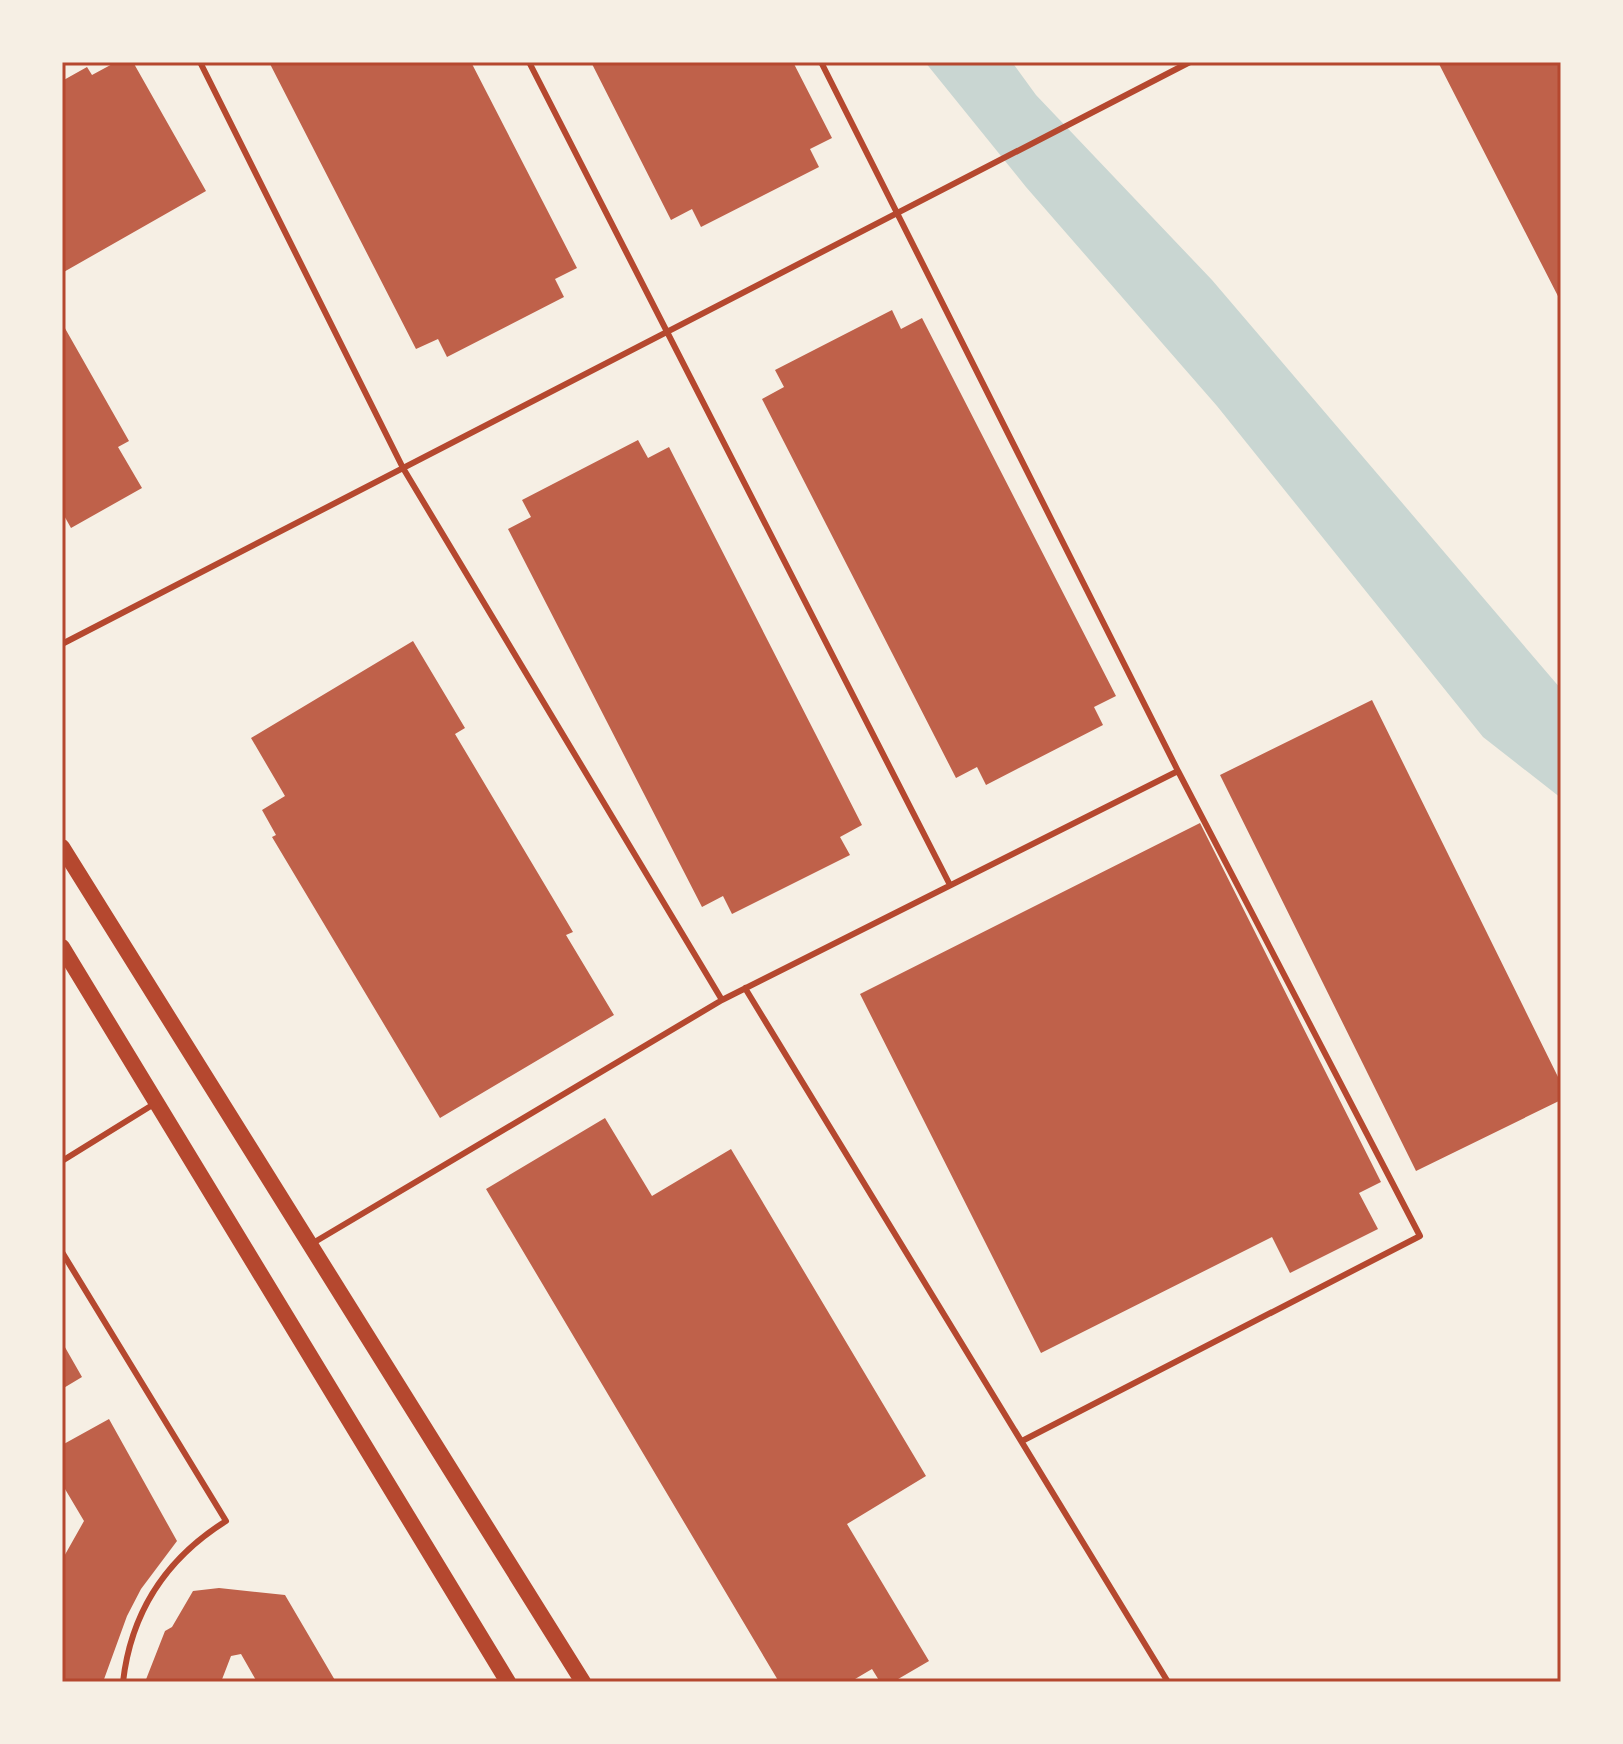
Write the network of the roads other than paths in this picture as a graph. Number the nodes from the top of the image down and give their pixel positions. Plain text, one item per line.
1 (200, 62) edge
2 (529, 62) edge
3 (821, 62) edge
4 (1190, 62) edge
5 (897, 213) junction
6 (667, 332) junction
7 (403, 468) junction
8 (62, 644) edge
9 (1178, 771) junction
10 (62, 847) edge
11 (950, 885) junction
12 (62, 947) edge
13 (745, 988) junction
14 (722, 1000) junction
15 (156, 1102) junction
16 (62, 1161) edge
17 (310, 1245) junction
18 (62, 1252) edge
19 (1022, 1441) junction
20 (123, 1682) edge
21 (508, 1682) edge
22 (583, 1682) edge
23 (1168, 1682) edge

1 - 7 lane
2 - 6 lane
3 - 5 lane
4 - 5 lane
5 - 6 lane
5 - 9 lane
6 - 7 lane
6 - 11 lane
7 - 8 lane
7 - 14 lane
9 - 11 lane
9 - 19 lane
10 - 17 main road
11 - 13 lane
12 - 15 main road
13 - 14 lane
13 - 19 lane
14 - 17 lane
15 - 16 lane
15 - 21 main road
17 - 22 main road
18 - 20 lane
19 - 23 lane

